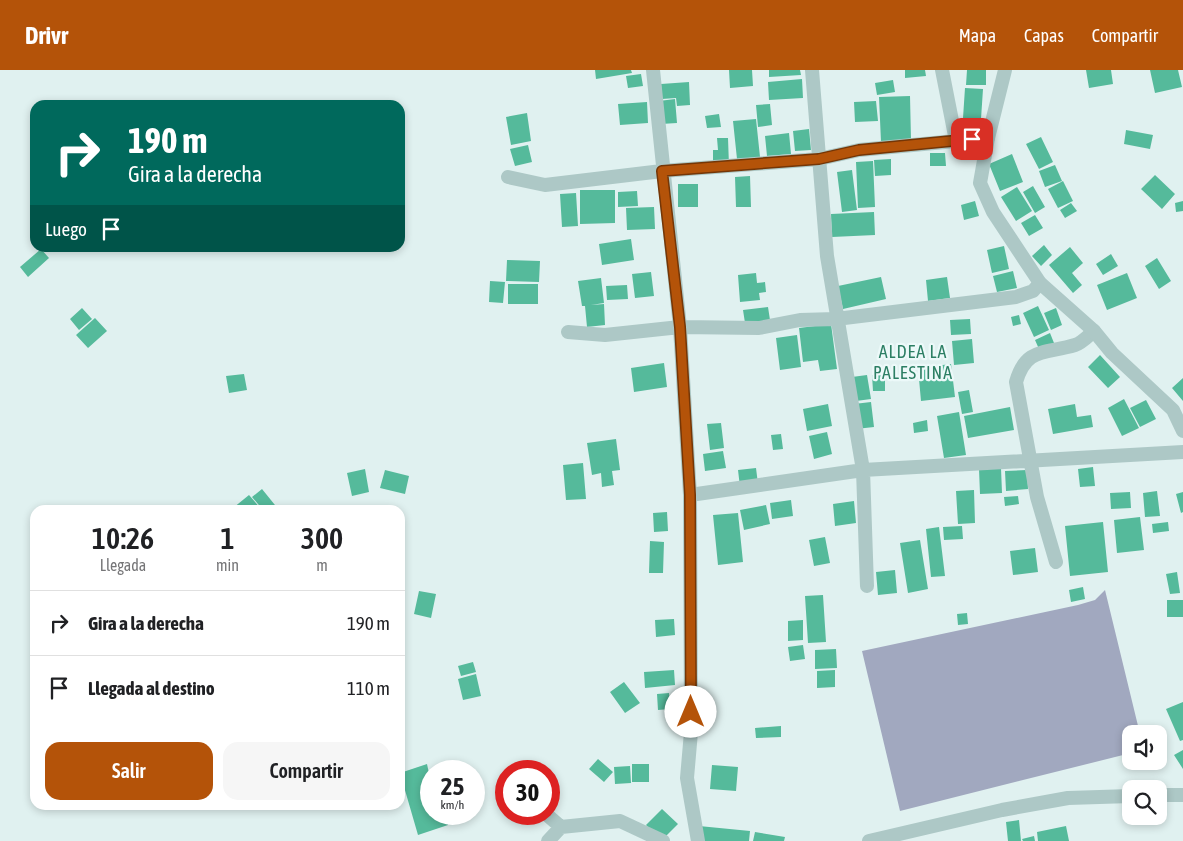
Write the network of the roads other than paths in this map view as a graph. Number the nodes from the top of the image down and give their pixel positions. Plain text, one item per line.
1 (653, 70) edge
2 (812, 70) edge
3 (942, 70) edge
4 (1005, 70) edge
5 (988, 138) junction
6 (956, 141) junction
7 (819, 159) junction
8 (662, 171) junction
9 (508, 178) dead end
10 (1040, 283) junction
11 (836, 319) junction
12 (680, 327) junction
13 (1094, 331) junction
14 (568, 332) dead end
15 (1183, 431) edge
16 (1183, 452) edge
17 (1032, 459) junction
18 (862, 470) junction
19 (690, 495) junction
20 (1056, 562) dead end
21 (866, 586) dead end
22 (1167, 795) edge
23 (1183, 795) edge
24 (1122, 796) edge
25 (559, 825) edge
26 (561, 827) junction
27 (548, 841) edge
28 (663, 841) edge
29 (698, 841) edge
30 (869, 841) edge

1 - 8 street
2 - 7 street
3 - 6 street
4 - 5 street
5 - 6 street
5 - 10 street
6 - 7 street
7 - 8 street
7 - 11 street
8 - 9 street
8 - 12 street
10 - 11 street
10 - 13 street
11 - 12 street
11 - 18 street
12 - 14 street
12 - 19 street
13 - 15 street
13 - 17 street
16 - 17 street
17 - 18 street
17 - 20 street
18 - 19 street
18 - 21 street
19 - 29 street
22 - 23 street
24 - 30 street
25 - 26 street
26 - 27 street
26 - 28 street

